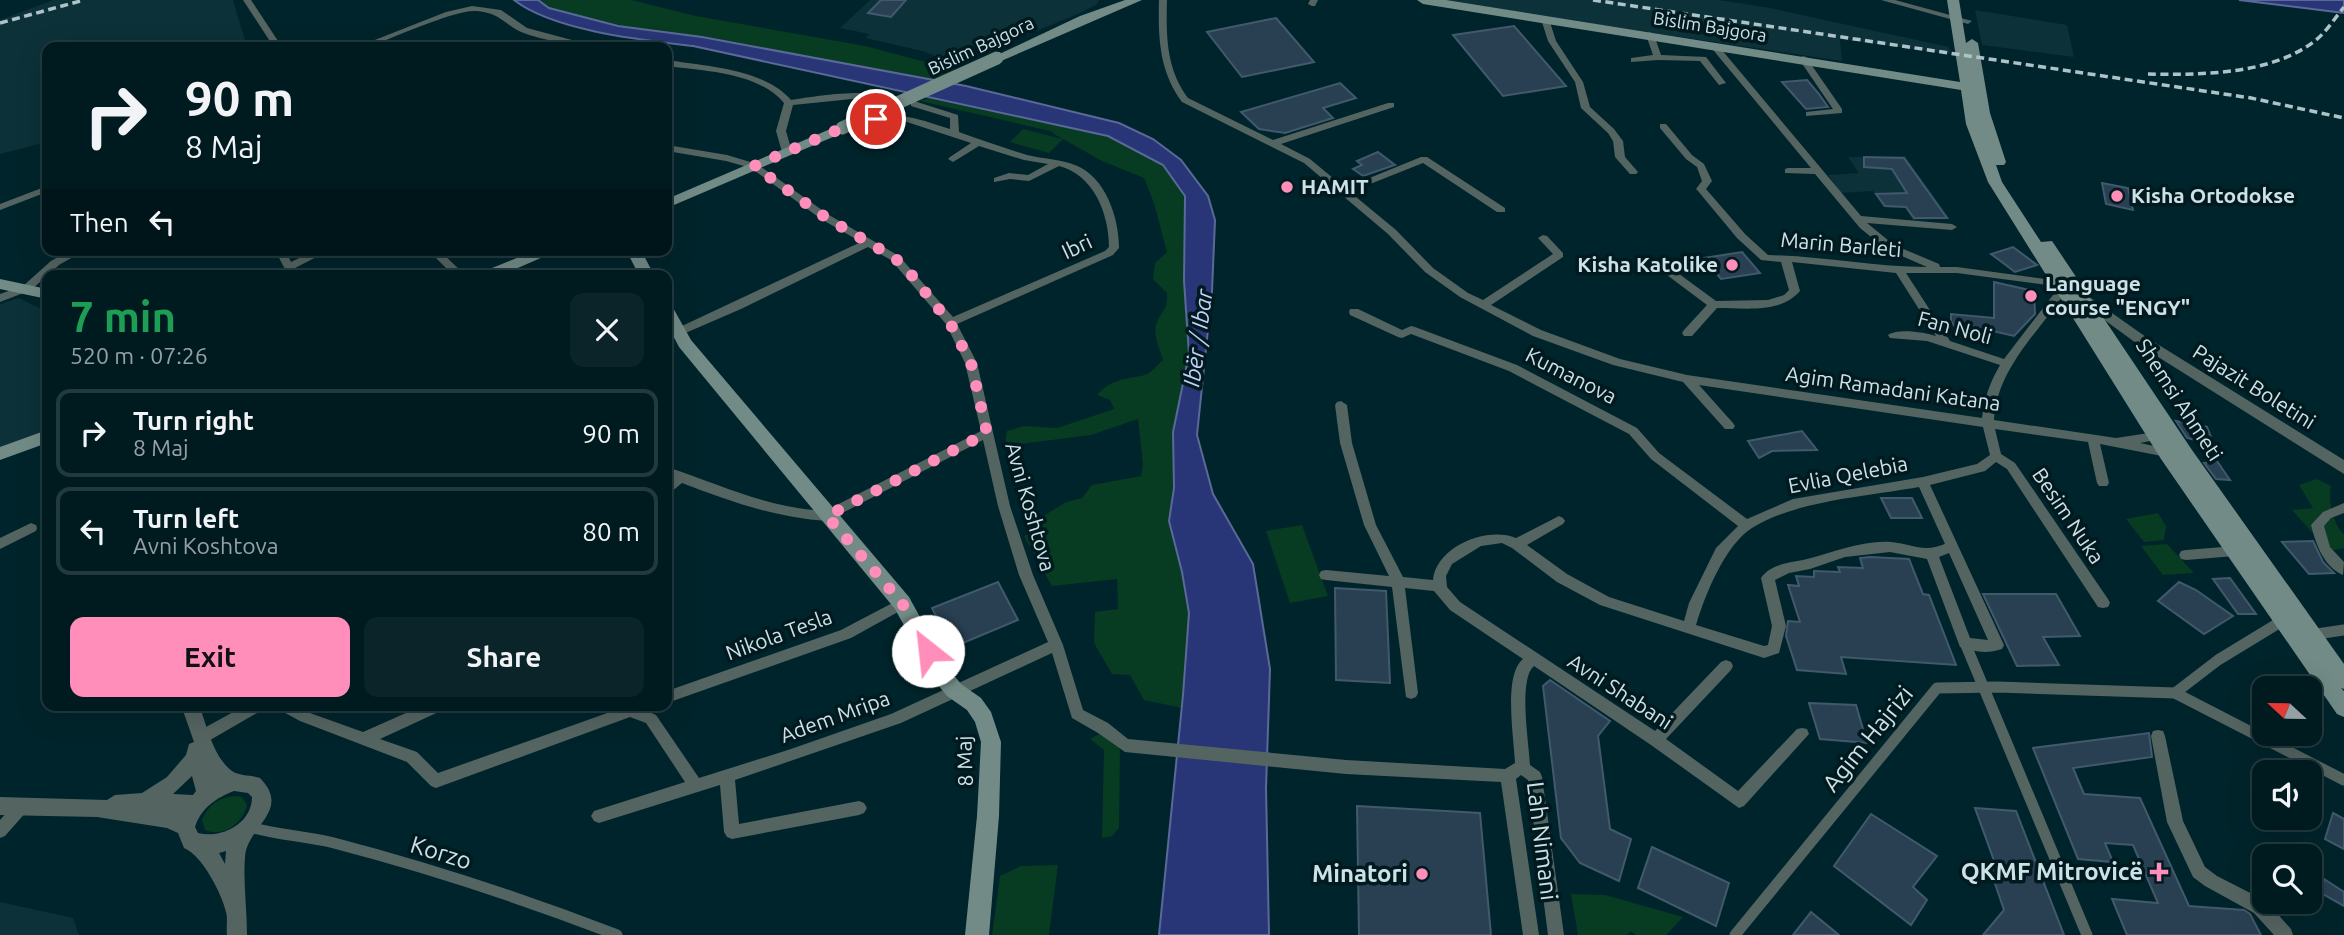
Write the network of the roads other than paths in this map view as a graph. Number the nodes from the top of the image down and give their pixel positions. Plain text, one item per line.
1 (247, 0) edge
2 (1136, 0) edge
3 (1163, 0) edge
4 (1423, 0) edge
5 (1885, 0) edge
6 (1899, 0) edge
7 (1964, 0) edge
8 (1960, 13) edge
9 (1545, 19) junction
10 (1650, 35) junction
11 (274, 42) edge
12 (374, 42) edge
13 (573, 42) edge
14 (1713, 45) junction
15 (1658, 57) junction
16 (1803, 59) junction
17 (1634, 60) dead end
18 (672, 64) edge
19 (1939, 81) junction
20 (1722, 83) dead end
21 (1968, 83) junction
22 (890, 99) dead end
23 (789, 103) junction
24 (914, 104) dead end
25 (1391, 105) dead end
26 (1970, 111) junction
27 (1809, 114) dead end
28 (1663, 126) dead end
29 (842, 128) junction
30 (954, 133) junction
31 (978, 142) junction
32 (1272, 144) junction
33 (672, 149) edge
34 (787, 152) junction
35 (953, 159) dead end
36 (1056, 164) junction
37 (754, 166) junction
38 (1787, 171) dead end
39 (1817, 171) junction
40 (1633, 172) dead end
41 (997, 180) dead end
42 (42, 191) edge
43 (1345, 191) junction
44 (672, 202) edge
45 (0, 207) edge
46 (1501, 210) dead end
47 (1857, 219) junction
48 (1952, 227) dead end
49 (1543, 238) dead end
50 (870, 242) junction
51 (68, 256) edge
52 (315, 256) edge
53 (439, 256) edge
54 (536, 256) edge
55 (1786, 260) junction
56 (47, 270) edge
57 (293, 270) edge
58 (455, 270) edge
59 (500, 270) edge
60 (1667, 270) dead end
61 (1899, 270) junction
62 (1957, 270) junction
63 (42, 275) edge
64 (2050, 277) junction
65 (0, 284) edge
66 (27, 288) junction
67 (42, 292) edge
68 (0, 298) edge
69 (2071, 300) junction
70 (1714, 304) junction
71 (1483, 305) junction
72 (1354, 312) dead end
73 (950, 323) junction
74 (1688, 333) dead end
75 (673, 334) edge
76 (1894, 335) dead end
77 (1945, 341) junction
78 (2141, 341) junction
79 (2109, 348) junction
80 (2005, 363) junction
81 (1687, 379) junction
82 (1341, 405) dead end
83 (1988, 421) junction
84 (1729, 426) dead end
85 (987, 433) junction
86 (2155, 435) junction
87 (42, 438) edge
88 (2093, 439) junction
89 (2116, 442) junction
90 (2176, 448) junction
91 (0, 454) edge
92 (1996, 456) junction
93 (2344, 468) edge
94 (673, 475) edge
95 (1923, 482) junction
96 (2103, 484) dead end
97 (2344, 508) edge
98 (827, 516) junction
99 (1559, 521) dead end
100 (1746, 524) junction
101 (32, 528) dead end
102 (0, 544) edge
103 (1517, 544) junction
104 (1951, 547) junction
105 (2235, 551) junction
106 (1932, 555) junction
107 (2186, 555) dead end
108 (2343, 570) edge
109 (1326, 575) dead end
110 (1398, 581) junction
111 (1440, 586) junction
112 (902, 603) junction
113 (2103, 603) dead end
114 (2282, 621) junction
115 (1689, 626) junction
116 (2344, 630) edge
117 (2310, 635) junction
118 (1965, 643) junction
119 (1056, 645) junction
120 (1533, 659) junction
121 (1726, 666) dead end
122 (2344, 680) edge
123 (1985, 687) junction
124 (954, 690) junction
125 (1411, 693) dead end
126 (2175, 694) junction
127 (672, 695) edge
128 (2344, 708) edge
129 (192, 711) edge
130 (248, 711) edge
131 (293, 711) edge
132 (427, 711) edge
133 (630, 712) joint
134 (1802, 734) dead end
135 (2158, 736) dead end
136 (200, 738) junction
137 (366, 738) junction
138 (1656, 740) junction
139 (195, 758) junction
140 (1523, 768) junction
141 (727, 776) junction
142 (1508, 776) junction
143 (2344, 779) edge
144 (436, 781) joint
145 (234, 782) junction
146 (695, 784) junction
147 (202, 799) junction
148 (144, 802) junction
149 (0, 806) edge
150 (22, 806) junction
151 (95, 808) junction
152 (859, 808) dead end
153 (599, 816) dead end
154 (185, 827) junction
155 (246, 830) junction
156 (0, 831) edge
157 (198, 845) junction
158 (236, 911) junction
159 (237, 935) edge
160 (617, 935) edge
161 (977, 935) edge
162 (1531, 935) edge
163 (1556, 935) edge
164 (1735, 935) edge
165 (2087, 935) edge
166 (2285, 935) edge

1 - 11 street
2 - 29 main road, Bislim Bajgora, bridge
3 - 32 street, Agim Ramadani Katana
4 - 9 main road, Bislim Bajgora
5 - 8 street
6 - 8 street
7 - 8 main road, Shemsi Ahmeti
8 - 21 main road, Shemsi Ahmeti
9 - 10 main road, Bislim Bajgora
9 - 40 street
10 - 14 main road, Bislim Bajgora
10 - 15 street
12 - 13 street
14 - 16 main road, Bislim Bajgora
14 - 39 street
15 - 17 street
15 - 20 street
16 - 19 main road, Bislim Bajgora
16 - 27 street
18 - 23 street
19 - 21 main road, Bislim Bajgora
19 - 26 main road
21 - 26 main road, Shemsi Ahmeti
21 - 69 main road, Shemsi Ahmeti
22 - 23 street
23 - 34 street
24 - 30 street
25 - 32 street
26 - 64 main road, Shemsi Ahmeti
28 - 55 street, Marin Barleti
29 - 30 street, Ibri
29 - 34 main road, Bislim Bajgora
30 - 31 street, Ibri
31 - 35 street
31 - 36 street, Ibri
32 - 43 street, Agim Ramadani Katana
33 - 37 street
34 - 37 main road, Bislim Bajgora
36 - 41 street
36 - 73 street, Ibri
37 - 44 main road, Bislim Bajgora
37 - 50 street, Avni Koshtova
38 - 39 street
39 - 47 street
42 - 45 street
43 - 46 street
43 - 71 street, Agim Ramadani Katana
47 - 48 street
47 - 62 street
49 - 71 street
50 - 73 street, Avni Koshtova
50 - 75 street
51 - 56 street
52 - 57 street
53 - 58 street
54 - 59 main road
55 - 61 street, Marin Barleti
55 - 70 street
60 - 70 street
61 - 62 street, Marin Barleti
61 - 77 street
62 - 64 street, Marin Barleti
63 - 66 street
64 - 69 main road, Shemsi Ahmeti
65 - 66 main road
66 - 67 main road
66 - 68 street
69 - 78 street, Pajazit Boletini
69 - 79 main road, Shemsi Ahmeti
69 - 80 street, Fan Noli
70 - 74 street
71 - 81 street, Agim Ramadani Katana
72 - 100 street, Kumanova
73 - 85 street, Avni Koshtova
75 - 98 main road, 8 Maj
76 - 77 street, Fan Noli
77 - 80 street, Fan Noli
78 - 79 street
78 - 93 street, Pajazit Boletini
79 - 86 main road, Shemsi Ahmeti
79 - 90 main road, Shemsi Ahmeti
80 - 83 street, Fan Noli
81 - 83 street, Agim Ramadani Katana
81 - 84 street
82 - 110 street
83 - 88 street, Agim Ramadani Katana
83 - 92 street
85 - 98 street
85 - 119 street, Avni Koshtova
86 - 89 street, Agim Ramadani Katana
86 - 90 main road, Shemsi Ahmeti
87 - 91 main road
88 - 89 street, Agim Ramadani Katana
88 - 96 street
89 - 90 street, Agim Ramadani Katana
90 - 105 main road, Shemsi Ahmeti
90 - 117 main road, Shemsi Ahmeti
92 - 95 street, Evlia Qelebia
92 - 113 street, Besim Nuka
94 - 98 street
95 - 100 street, Evlia Qelebia
95 - 104 street
97 - 108 street
98 - 112 main road, 8 Maj
99 - 103 street
100 - 115 street, Evlia Qelebia
101 - 102 street
103 - 111 street
103 - 115 street
104 - 106 street
104 - 118 street
105 - 107 street
105 - 114 main road, Shemsi Ahmeti
106 - 115 street
106 - 118 street
109 - 110 street
110 - 111 street
110 - 125 street
111 - 120 street, Avni Shabani
112 - 124 main road, 8 Maj
112 - 127 street, Nikola Tesla
114 - 126 street
114 - 128 main road, Shemsi Ahmeti
116 - 117 street
117 - 122 main road, Shemsi Ahmeti
118 - 123 street
119 - 124 street, Adem Mripa
119 - 142 street, Avni Koshtova
120 - 138 street, Avni Shabani
120 - 140 street
121 - 138 street
123 - 126 street, Agim Hajrizi
123 - 164 street, Agim Hajrizi
123 - 165 street
124 - 141 street, Adem Mripa
124 - 161 main road, 8 Maj
126 - 143 street
129 - 136 street
130 - 136 street
131 - 137 street
132 - 137 street
133 - 144 street
133 - 146 street
134 - 138 street, Avni Shabani
135 - 166 street
136 - 139 street
136 - 145 street
137 - 144 street
139 - 147 street
139 - 148 street
140 - 142 street, Lah Nimani
140 - 163 street, Lah Nimani
141 - 146 street, Adem Mripa
141 - 152 street
142 - 162 street, Lah Nimani
145 - 147 street
145 - 155 street
146 - 153 street, Adem Mripa
147 - 148 street
147 - 154 street
148 - 151 street
149 - 150 street
150 - 151 street
150 - 156 street
151 - 154 street
154 - 157 street
155 - 157 street
155 - 158 street
155 - 160 street, Korzo
157 - 158 street
158 - 159 street

